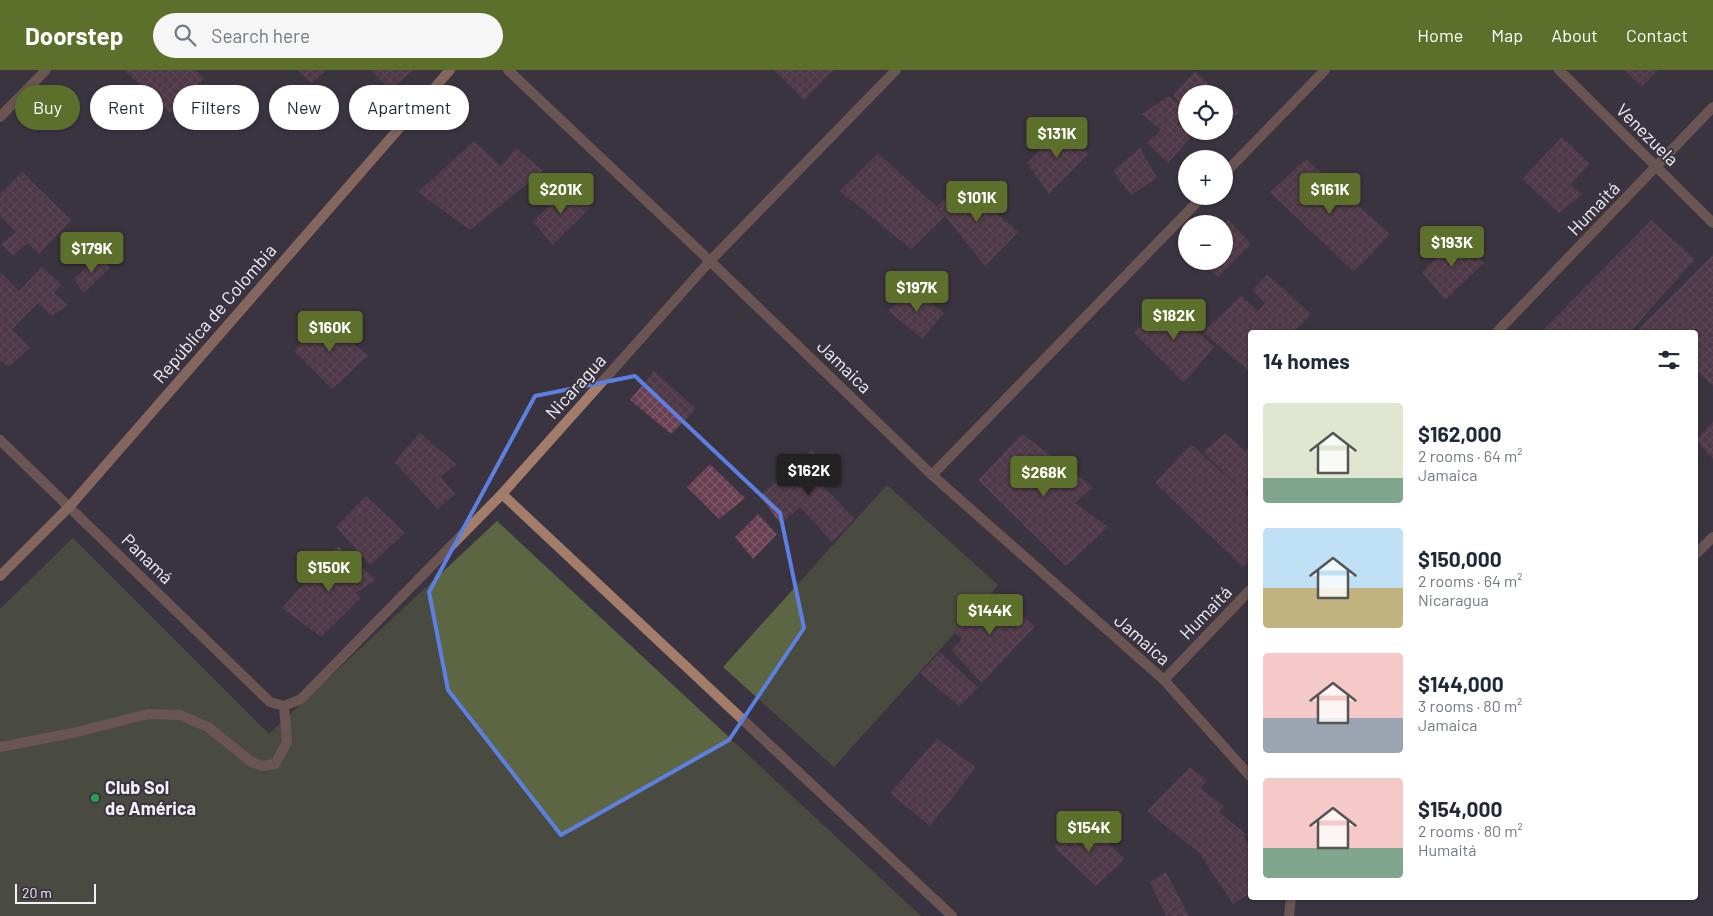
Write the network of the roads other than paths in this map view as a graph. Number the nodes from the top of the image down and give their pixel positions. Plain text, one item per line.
1 (46, 70) edge
2 (450, 70) edge
3 (508, 70) edge
4 (896, 70) edge
5 (1325, 70) edge
6 (1559, 70) edge
7 (1713, 107) edge
8 (0, 117) edge
9 (1233, 165) edge
10 (1656, 167) junction
11 (1194, 205) edge
12 (1713, 223) edge
13 (710, 261) junction
14 (1500, 330) edge
15 (0, 440) edge
16 (932, 476) junction
17 (502, 494) junction
18 (70, 506) junction
19 (1713, 537) edge
20 (1698, 551) edge
21 (0, 576) edge
22 (1248, 592) edge
23 (1164, 680) junction
24 (284, 706) junction
25 (0, 747) edge
26 (1248, 774) edge
27 (1291, 900) edge
28 (952, 916) edge
29 (1289, 916) edge

1 - 8 street
2 - 18 street, República de Colombia
3 - 13 street, Jamaica
4 - 13 street, Nicaragua
5 - 9 street
6 - 10 street, Venezuela
7 - 10 street, Humaitá
10 - 12 street, Venezuela
10 - 14 street, Humaitá
11 - 16 street
13 - 16 street, Jamaica
13 - 17 street, Nicaragua
15 - 18 street, Panamá
16 - 23 street, Jamaica
17 - 24 street, Nicaragua
17 - 28 street
18 - 21 street, República de Colombia
18 - 24 street, Panamá
19 - 20 street
22 - 23 street, Humaitá
23 - 26 street, Jamaica
24 - 25 street
27 - 29 street

